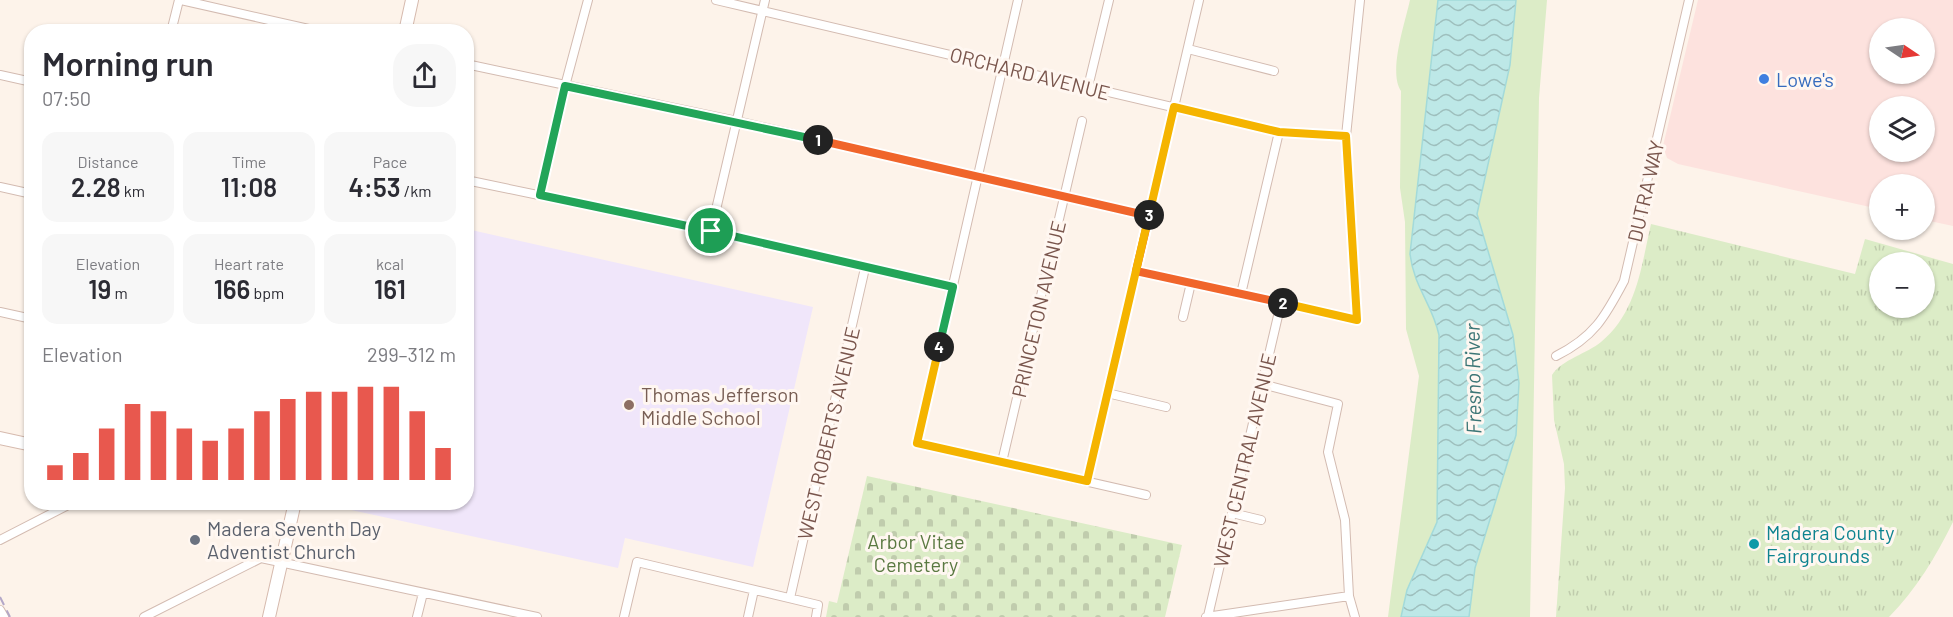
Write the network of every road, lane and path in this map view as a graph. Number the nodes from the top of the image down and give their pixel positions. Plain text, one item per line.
1 (180, 0) edge
2 (412, 0) edge
3 (588, 0) edge
4 (716, 0) edge
5 (765, 0) edge
6 (1018, 0) edge
7 (1109, 0) edge
8 (1199, 0) edge
9 (1360, 0) edge
10 (1689, 0) edge
11 (763, 10) junction
12 (173, 24) edge
13 (286, 24) edge
14 (407, 24) edge
15 (1188, 49) junction
16 (474, 66) edge
17 (1003, 66) junction
18 (1274, 71) dead end
19 (0, 75) edge
20 (24, 80) edge
21 (565, 86) junction
22 (1088, 87) junction
23 (1174, 107) junction
24 (1082, 121) dead end
25 (736, 122) junction
26 (1279, 132) junction
27 (1346, 136) junction
28 (978, 178) junction
29 (474, 182) edge
30 (0, 186) edge
31 (24, 192) edge
32 (540, 195) junction
33 (1064, 197) junction
34 (1149, 216) junction
35 (711, 231) junction
36 (865, 268) junction
37 (1136, 271) junction
38 (1191, 283) junction
39 (953, 287) junction
40 (1241, 294) junction
41 (1281, 303) junction
42 (0, 312) edge
43 (24, 317) edge
44 (1183, 317) dead end
45 (1556, 356) dead end
46 (1262, 384) junction
47 (1107, 393) junction
48 (1166, 407) dead end
49 (0, 438) edge
50 (24, 444) edge
51 (1002, 462) junction
52 (1087, 481) junction
53 (1146, 495) dead end
54 (58, 510) edge
55 (291, 510) edge
56 (1232, 513) junction
57 (1261, 520) dead end
58 (0, 540) edge
59 (281, 562) junction
60 (754, 590) junction
61 (423, 593) junction
62 (1349, 596) junction
63 (790, 598) junction
64 (0, 610) edge
65 (515, 615) edge
66 (4, 617) edge
67 (144, 617) edge
68 (268, 617) edge
69 (417, 617) edge
70 (537, 617) edge
71 (624, 617) edge
72 (748, 617) edge
73 (816, 617) edge
74 (1207, 617) edge
75 (1355, 617) edge

1 - 12 street
1 - 13 street
2 - 14 main road
3 - 21 street
4 - 11 street, ORCHARD AVENUE
5 - 11 street
6 - 17 street
7 - 22 street
8 - 15 street
9 - 27 street
10 - 45 street, DUTRA WAY
11 - 17 street, ORCHARD AVENUE
11 - 25 street
15 - 18 street
15 - 23 street
16 - 21 street
17 - 22 street, ORCHARD AVENUE
17 - 28 street
19 - 20 street
21 - 25 street
21 - 32 street
22 - 23 street, ORCHARD AVENUE
23 - 26 street, ORCHARD AVENUE
23 - 34 street
24 - 33 street, PRINCETON AVENUE
25 - 28 street
25 - 35 street
26 - 27 street, ORCHARD AVENUE
26 - 40 street
27 - 41 street
28 - 33 street
28 - 39 street
29 - 32 street
30 - 31 street
32 - 35 street
33 - 34 street
33 - 51 street, PRINCETON AVENUE
34 - 37 street
35 - 36 street
36 - 39 street
36 - 63 street, WEST ROBERTS AVENUE
37 - 38 street
37 - 47 street
38 - 40 street
38 - 44 street
39 - 51 street
40 - 41 street
41 - 46 street, WEST CENTRAL AVENUE
42 - 43 street
46 - 56 street, WEST CENTRAL AVENUE
46 - 62 street
47 - 48 street
47 - 52 street
49 - 50 main road
51 - 52 street
52 - 53 street
54 - 58 street
55 - 59 main road
56 - 57 street
56 - 74 street, WEST CENTRAL AVENUE
59 - 61 street
59 - 67 street
59 - 68 main road
60 - 63 street
60 - 71 street
60 - 72 street
61 - 65 street
61 - 69 street
62 - 74 street
62 - 75 street
63 - 73 street
64 - 66 street
65 - 70 street

